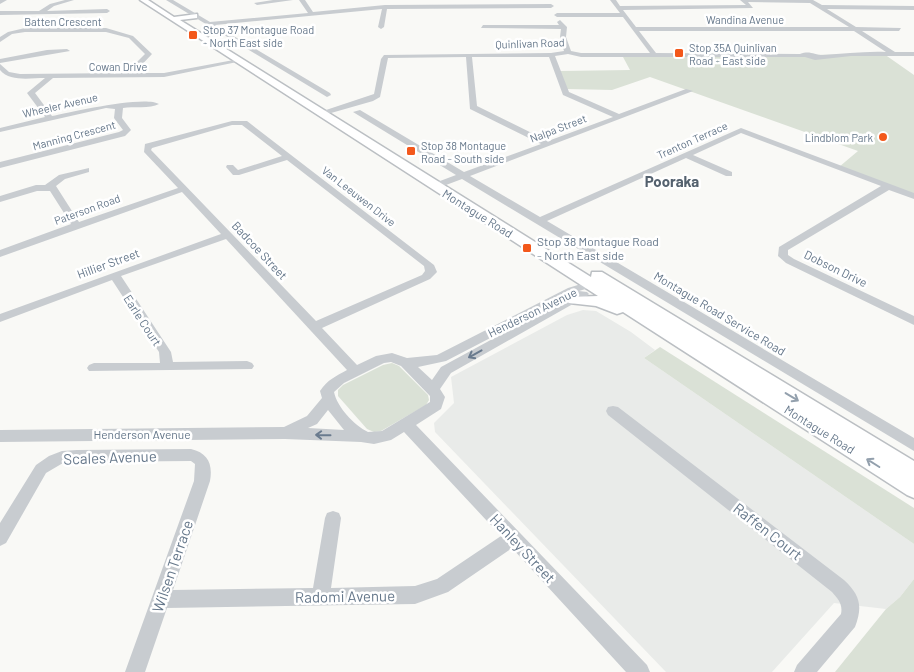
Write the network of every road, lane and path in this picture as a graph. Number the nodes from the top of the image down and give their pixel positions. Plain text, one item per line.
1 (4, 0) edge
2 (72, 0) edge
3 (143, 0) edge
4 (154, 0) edge
5 (169, 0) edge
6 (290, 0) edge
7 (302, 0) edge
8 (614, 0) edge
9 (743, 0) edge
10 (810, 0) edge
11 (0, 2) edge
12 (257, 3) dead end
13 (550, 3) edge
14 (385, 7) junction
15 (822, 7) junction
16 (618, 8) junction
17 (914, 8) edge
18 (107, 12) dead end
19 (0, 13) edge
20 (39, 13) junction
21 (311, 14) junction
22 (557, 15) junction
23 (623, 15) junction
24 (194, 16) junction
25 (178, 19) junction
26 (480, 19) dead end
27 (208, 24) junction
28 (381, 27) dead end
29 (564, 27) junction
30 (635, 29) junction
31 (855, 29) junction
32 (899, 29) dead end
33 (0, 40) edge
34 (67, 52) dead end
35 (568, 52) junction
36 (894, 54) junction
37 (914, 54) edge
38 (469, 55) junction
39 (552, 55) junction
40 (654, 55) junction
41 (243, 60) junction
42 (0, 61) edge
43 (0, 66) edge
44 (51, 76) junction
45 (127, 76) junction
46 (689, 91) dead end
47 (327, 95) dead end
48 (155, 104) dead end
49 (118, 107) junction
50 (326, 112) junction
51 (357, 112) dead end
52 (619, 117) junction
53 (50, 119) junction
54 (0, 130) edge
55 (548, 144) junction
56 (148, 146) joint
57 (686, 156) junction
58 (288, 157) junction
59 (0, 165) edge
60 (230, 167) dead end
61 (86, 170) dead end
62 (729, 174) dead end
63 (462, 175) junction
64 (441, 184) junction
65 (888, 186) junction
66 (48, 187) junction
67 (183, 189) junction
68 (914, 196) edge
69 (0, 200) edge
70 (538, 220) junction
71 (76, 226) junction
72 (227, 235) junction
73 (0, 254) edge
74 (114, 275) junction
75 (597, 281) junction
76 (574, 300) junction
77 (0, 318) edge
78 (914, 321) edge
79 (654, 324) junction
80 (314, 327) junction
81 (406, 362) junction
82 (247, 366) dead end
83 (166, 367) junction
84 (94, 368) dead end
85 (356, 372) junction
86 (433, 389) junction
87 (328, 400) junction
88 (614, 411) dead end
89 (406, 424) junction
90 (285, 433) junction
91 (0, 436) edge
92 (362, 436) junction
93 (914, 445) edge
94 (201, 459) joint
95 (914, 471) edge
96 (914, 489) edge
97 (333, 518) dead end
98 (513, 537) junction
99 (0, 538) edge
100 (321, 596) junction
101 (161, 599) junction
102 (135, 672) edge
103 (640, 672) edge
104 (804, 672) edge

1 - 11 street
2 - 20 street
3 - 25 main road, Montague Road
4 - 25 main road, Montague Road
5 - 24 street
6 - 12 street
7 - 21 street
8 - 16 street
9 - 10 street
9 - 16 street
10 - 15 street
13 - 14 street
13 - 22 street
14 - 21 street
14 - 28 street
15 - 17 street
15 - 31 street
16 - 23 street
18 - 20 street
19 - 20 street
21 - 27 street
22 - 23 street
22 - 29 street
23 - 30 street
24 - 25 main road
24 - 27 street
25 - 41 main road, Montague Road
26 - 29 street
27 - 47 street
29 - 35 street
30 - 31 street, Wandina Avenue
30 - 40 street
31 - 32 street, Wandina Avenue
31 - 36 street
33 - 45 street, Batten Crescent
34 - 42 street
35 - 39 street, Quinlivan Road
35 - 40 street, Quinlivan Road
36 - 37 street
36 - 40 street, Quinlivan Road
38 - 39 street, Quinlivan Road
38 - 50 street, Quinlivan Road
38 - 55 street
39 - 52 street
41 - 45 street, Cowan Drive
41 - 50 main road, Montague Road
43 - 44 street, Cowan Drive
44 - 45 street, Cowan Drive
44 - 53 street
46 - 52 street, Nalpa Street
48 - 49 street, Wheeler Avenue
49 - 53 street, Wheeler Avenue
49 - 59 street, Manning Crescent
50 - 64 main road, Montague Road
51 - 63 street, Montague Road Service Road
52 - 55 street, Nalpa Street
53 - 54 street, Wheeler Avenue
55 - 63 street, Nalpa Street
56 - 58 street, Van Leeuwen Drive
56 - 67 street, Badcoe Street
57 - 62 street
57 - 65 street, Trenton Terrace
57 - 70 street, Trenton Terrace
58 - 60 street
58 - 80 street, Van Leeuwen Drive
61 - 66 street
63 - 64 street, Nalpa Street
63 - 70 street, Montague Road Service Road
64 - 75 main road, Montague Road
65 - 68 street, Trenton Terrace
65 - 78 street, Dobson Drive
66 - 69 street
66 - 71 street
67 - 71 street, Paterson Road
67 - 72 street, Badcoe Street
70 - 93 street, Montague Road Service Road
71 - 73 street, Paterson Road
72 - 74 street, Hillier Street
72 - 80 street, Badcoe Street
74 - 77 street, Hillier Street
74 - 83 street, Earle Court
75 - 76 street, Henderson Avenue
75 - 79 main road, Montague Road
75 - 81 street, Henderson Avenue
75 -> 95 main road, Montague Road
76 - 79 main road
76 -> 86 street, Henderson Avenue
96 -> 79 main road, Montague Road
80 - 85 street, Badcoe Street
81 - 85 street
81 - 86 street
82 - 83 street, Earle Court
83 - 84 street, Earle Court
85 - 87 street
86 - 89 street
87 - 90 street, Henderson Avenue
87 - 92 street
88 - 104 street, Raffen Court
89 - 92 street
89 - 98 street, Hanley Street
90 - 91 street, Henderson Avenue
92 -> 90 street, Henderson Avenue
94 - 99 street, Scales Avenue
94 - 101 street, Wilsen Terrace
97 - 100 street
98 - 100 street, Radomi Avenue
98 - 103 street, Hanley Street
100 - 101 street, Radomi Avenue
101 - 102 street, Wilsen Terrace

